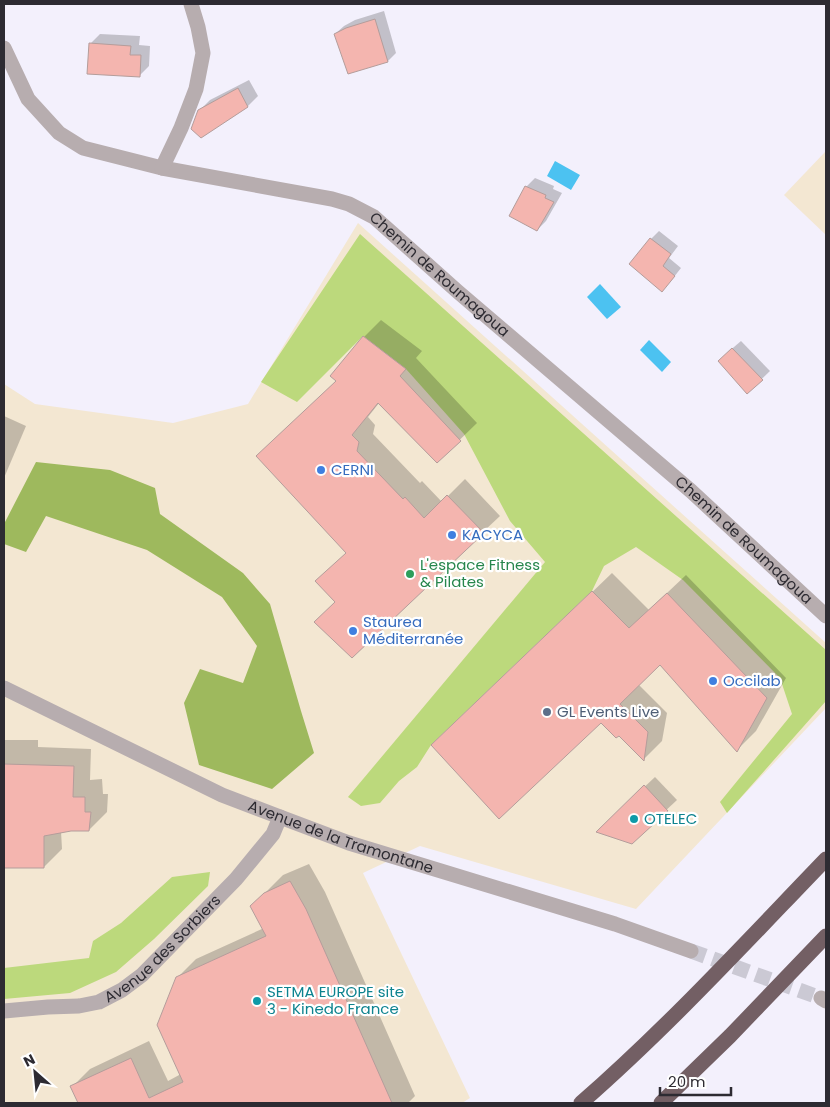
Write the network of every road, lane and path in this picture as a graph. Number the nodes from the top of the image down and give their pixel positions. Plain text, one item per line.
1 (191, 4) edge
2 (4, 48) edge
3 (162, 168) junction
4 (826, 616) edge
5 (4, 688) edge
6 (280, 817) junction
7 (826, 859) edge
8 (826, 936) edge
9 (691, 951) tunnel mouth
10 (4, 1010) edge
11 (581, 1103) edge
12 (661, 1103) edge

1 - 3 street
2 - 3 street, Chemin de Roumagoua
3 - 4 street, Chemin de Roumagoua
5 - 6 street, Avenue de la Tramontane
6 - 9 street, Avenue de la Tramontane
6 - 10 street, Avenue des Sorbiers
7 - 11 highway
8 - 12 highway

